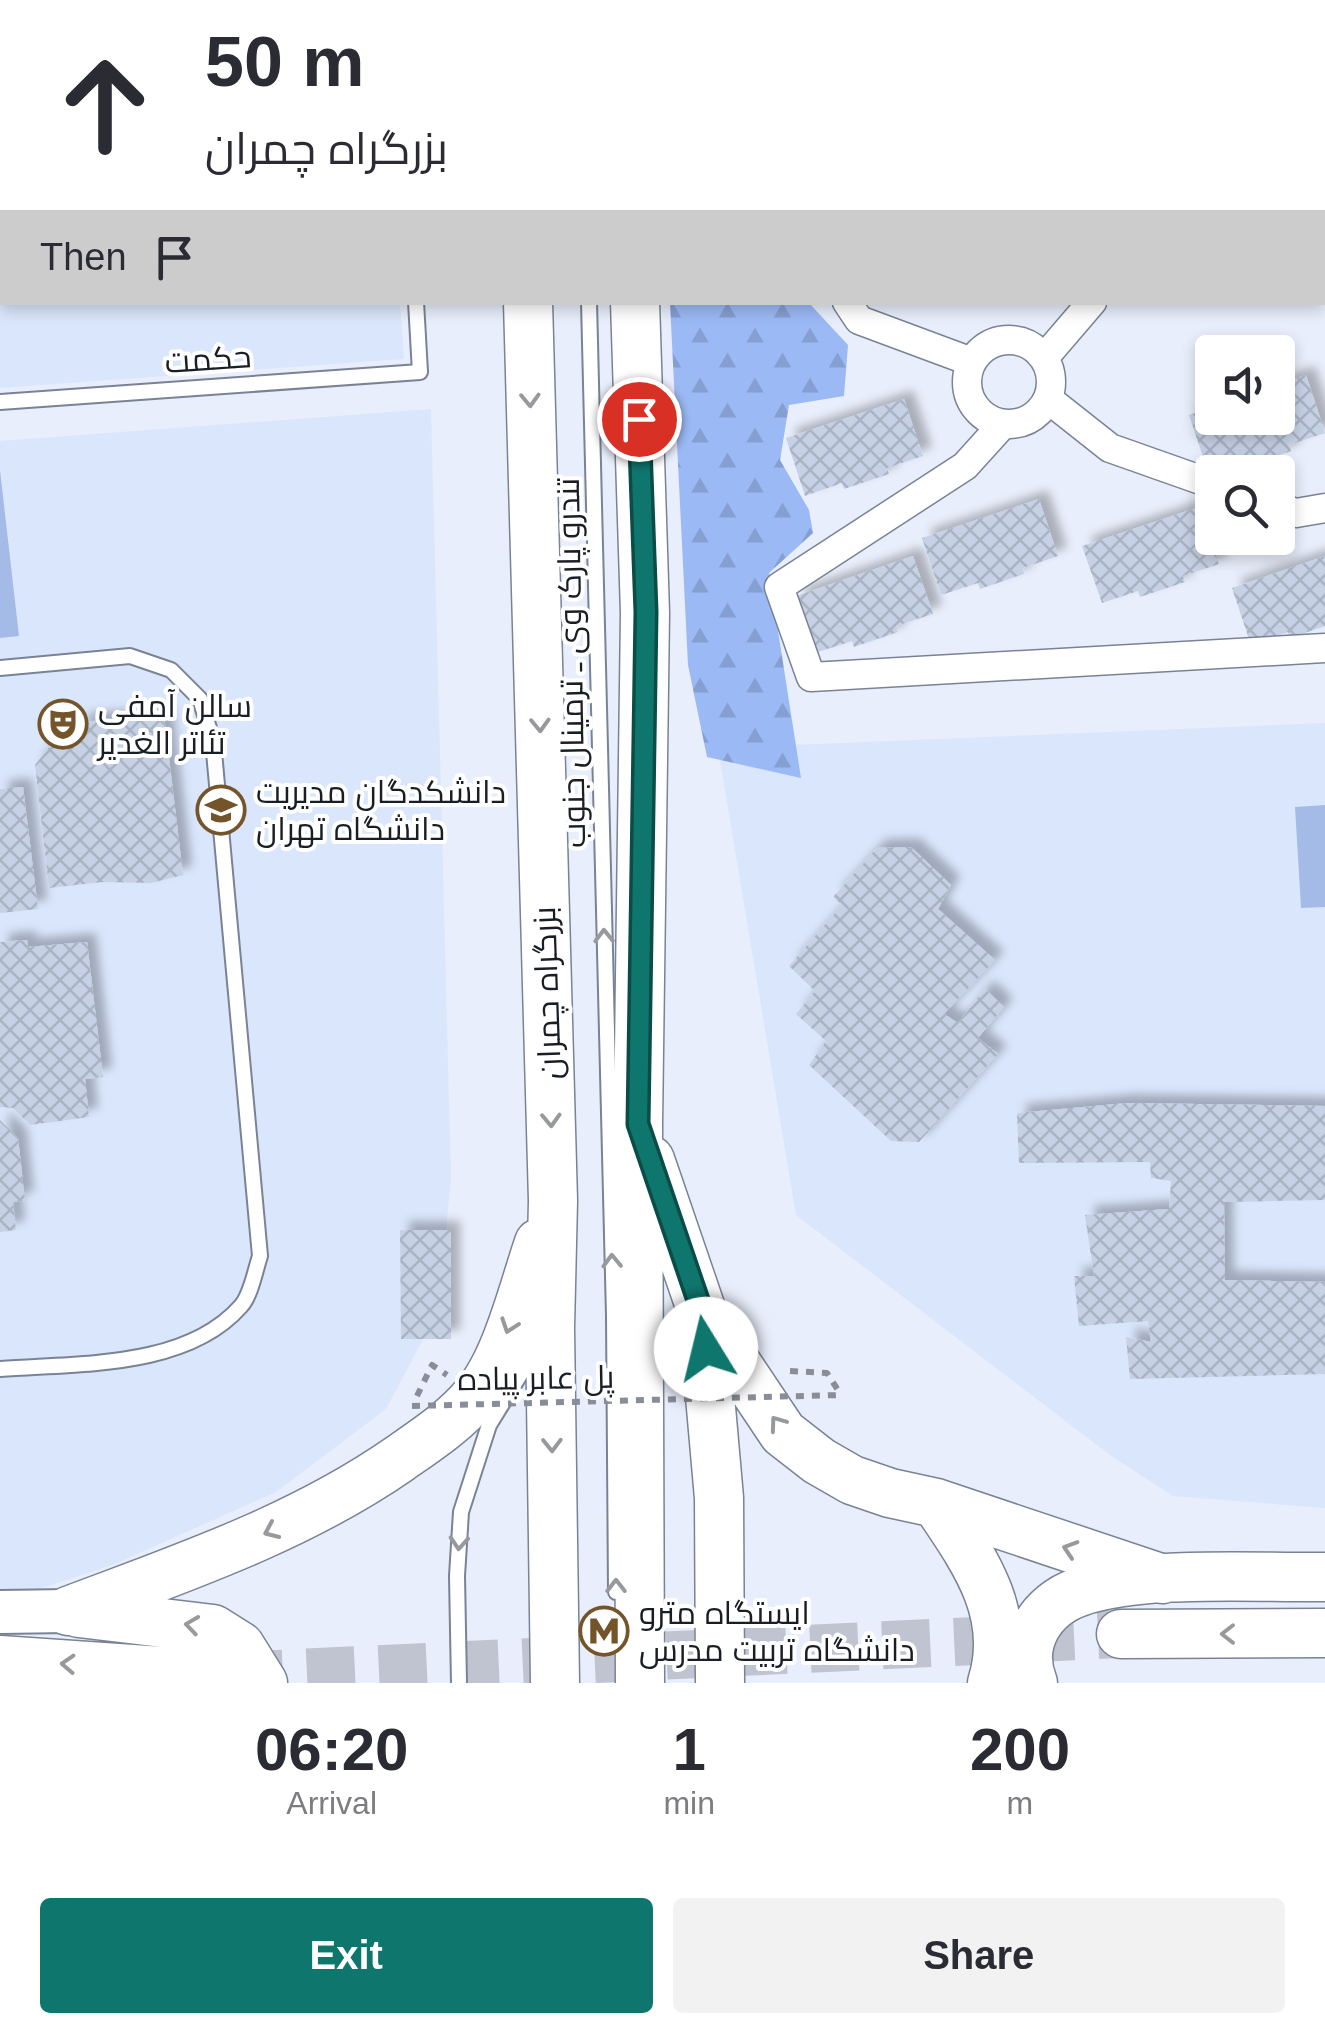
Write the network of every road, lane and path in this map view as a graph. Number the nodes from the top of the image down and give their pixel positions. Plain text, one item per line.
1 (416, 305) edge
2 (528, 305) edge
3 (589, 305) edge
4 (635, 305) edge
5 (849, 305) edge
6 (1089, 305) edge
7 (1044, 358) junction
8 (972, 362) junction
9 (1048, 399) junction
10 (0, 402) edge
11 (1003, 424) junction
12 (1195, 478) edge
13 (1325, 508) edge
14 (1295, 513) edge
15 (1325, 648) edge
16 (0, 668) edge
17 (638, 1124) junction
18 (553, 1201) junction
19 (702, 1312) junction
20 (550, 1328) junction
21 (432, 1365) dead end
22 (0, 1369) edge
23 (791, 1372) dead end
24 (936, 1504) junction
25 (1325, 1577) edge
26 (1163, 1580) junction
27 (616, 1606) dead end
28 (0, 1612) edge
29 (68, 1612) junction
30 (1325, 1633) edge
31 (1121, 1634) tunnel mouth
32 (0, 1660) edge
33 (249, 1680) edge
34 (459, 1683) edge
35 (556, 1683) edge
36 (640, 1683) edge
37 (720, 1683) edge
38 (992, 1683) edge
39 (1033, 1683) edge

1 - 10 lane, حکمت
2 -> 18 highway, بزرگراه چمران
27 -> 3 lane, تندرو پارک وی ـ ترمینال جنوب
4 - 17 highway
5 - 8 street
6 - 7 street
7 - 8 street
7 - 9 street
8 - 11 street
9 - 11 street
9 - 12 street
11 - 15 street
13 - 14 street
16 - 22 lane
17 - 19 highway
17 - 36 highway
18 - 20 highway, بزرگراه چمران
18 -> 29 highway
24 -> 19 highway
19 - 37 highway
20 -> 34 lane
20 -> 35 highway, بزرگراه چمران
21 - 23 path, پل عابر پیاده, bridge
26 -> 24 highway
24 - 38 highway
25 - 26 highway
26 - 39 highway
28 - 29 main road
33 -> 29 highway
30 -> 31 highway
33 -> 32 highway

